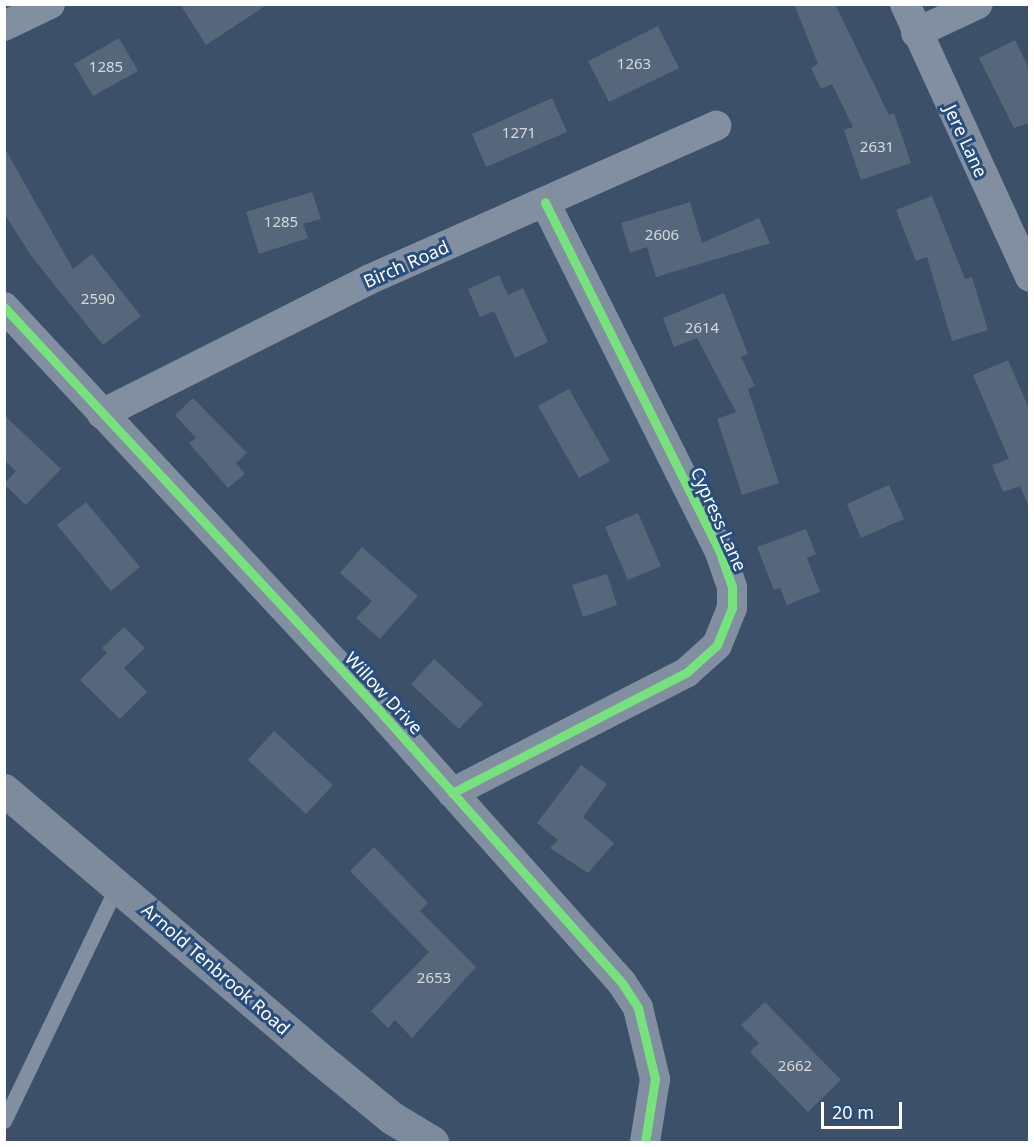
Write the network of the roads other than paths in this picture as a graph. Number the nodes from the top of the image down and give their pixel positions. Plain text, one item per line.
1 (50, 4) edge
2 (905, 4) edge
3 (978, 4) edge
4 (4, 26) edge
5 (916, 33) junction
6 (716, 126) dead end
7 (545, 202) junction
8 (1029, 277) edge
9 (4, 307) edge
10 (102, 414) junction
11 (4, 789) edge
12 (452, 793) junction
13 (118, 884) junction
14 (4, 1121) edge
15 (432, 1143) edge
16 (645, 1143) edge

1 - 4 street
2 - 5 street, Jere Lane
3 - 5 street
5 - 8 street, Jere Lane
6 - 7 street, Birch Road
7 - 10 street, Birch Road
7 - 12 street, Cypress Lane
9 - 10 street, Willow Drive
10 - 12 street, Willow Drive
11 - 13 street, Arnold Tenbrook Road
12 - 16 street, Willow Drive
13 - 14 lane
13 - 15 street, Arnold Tenbrook Road

